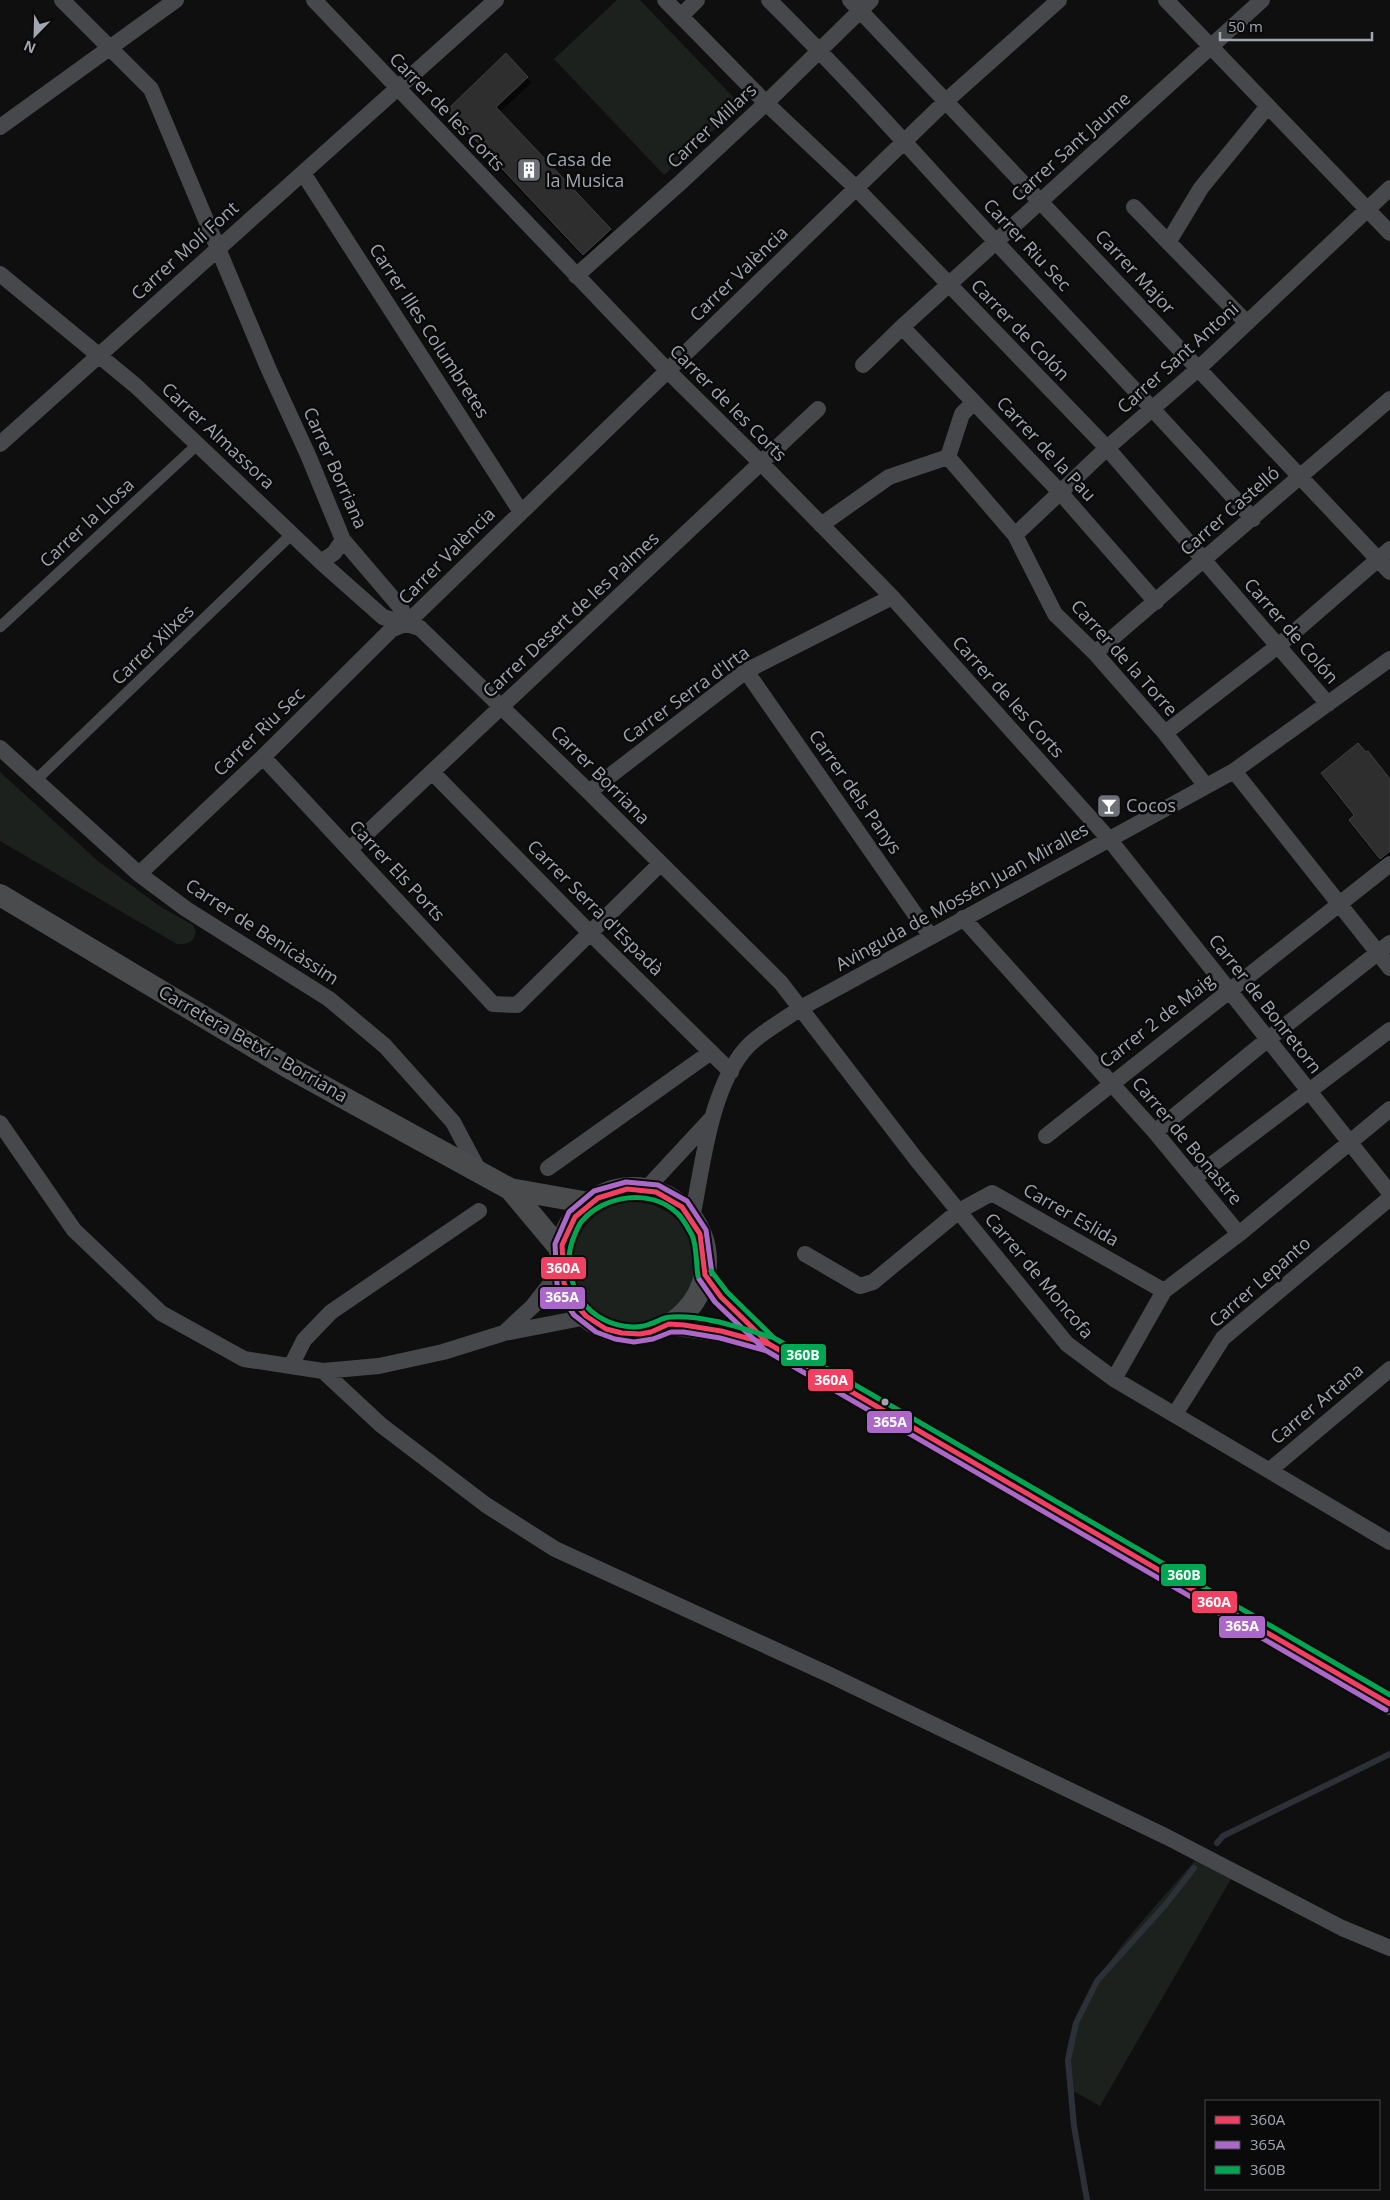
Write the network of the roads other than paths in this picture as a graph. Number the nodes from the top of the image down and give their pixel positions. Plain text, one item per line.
1 (62, 0) edge
2 (176, 0) edge
3 (314, 0) edge
4 (496, 0) edge
5 (665, 0) edge
6 (697, 0) edge
7 (769, 0) edge
8 (1059, 0) edge
9 (1166, 0) edge
10 (1262, 0) edge
11 (860, 3) edge
12 (681, 16) junction
13 (1211, 47) junction
14 (112, 48) junction
15 (819, 49) junction
16 (397, 89) junction
17 (946, 101) junction
18 (766, 103) junction
19 (1268, 106) junction
20 (0, 127) edge
21 (904, 142) junction
22 (303, 173) junction
23 (856, 188) junction
24 (1390, 188) edge
25 (1041, 201) junction
26 (1134, 207) dead end
27 (1366, 209) junction
28 (1390, 232) edge
29 (996, 242) junction
30 (1169, 242) junction
31 (218, 248) junction
32 (576, 276) junction
33 (1, 277) edge
34 (948, 285) junction
35 (1247, 323) junction
36 (902, 327) junction
37 (100, 356) junction
38 (863, 364) dead end
39 (1198, 369) junction
40 (667, 370) junction
41 (1390, 399) edge
42 (974, 402) junction
43 (1153, 408) junction
44 (818, 409) dead end
45 (0, 444) edge
46 (198, 444) junction
47 (1107, 448) junction
48 (948, 457) junction
49 (762, 464) junction
50 (1302, 476) junction
51 (1060, 491) junction
52 (521, 512) junction
53 (1253, 519) junction
54 (821, 525) junction
55 (293, 533) junction
56 (1015, 535) junction
57 (343, 540) junction
58 (1384, 554) edge
59 (1203, 560) junction
60 (321, 562) junction
61 (1390, 572) edge
62 (892, 598) junction
63 (1156, 602) junction
64 (408, 623) junction
65 (0, 627) edge
66 (1278, 646) junction
67 (1095, 653) junction
68 (1390, 659) edge
69 (746, 671) junction
70 (1328, 704) junction
71 (502, 707) junction
72 (1165, 733) junction
73 (0, 748) edge
74 (263, 757) junction
75 (1234, 771) junction
76 (432, 772) junction
77 (36, 780) junction
78 (1206, 786) junction
79 (589, 792) junction
80 (1109, 839) junction
81 (350, 849) junction
82 (660, 864) junction
83 (1390, 864) edge
84 (139, 874) junction
85 (0, 895) edge
86 (1339, 906) junction
87 (963, 918) junction
88 (589, 932) junction
89 (930, 937) junction
90 (1384, 948) edge
91 (1390, 968) edge
92 (1228, 990) junction
93 (799, 1009) junction
94 (1390, 1030) edge
95 (1267, 1040) junction
96 (711, 1052) junction
97 (731, 1072) junction
98 (1111, 1083) junction
99 (1308, 1091) junction
100 (1390, 1110) edge
101 (711, 1119) junction
102 (0, 1123) edge
103 (1155, 1132) junction
104 (1046, 1136) dead end
105 (1350, 1142) junction
106 (548, 1168) dead end
107 (479, 1170) junction
108 (1194, 1178) junction
109 (510, 1188) junction
110 (646, 1189) junction
111 (1390, 1193) edge
112 (1390, 1198) edge
113 (589, 1203) junction
114 (479, 1211) dead end
115 (958, 1211) junction
116 (692, 1218) junction
117 (1239, 1234) junction
118 (805, 1254) dead end
119 (561, 1260) junction
120 (705, 1275) junction
121 (1164, 1290) junction
122 (587, 1317) junction
123 (670, 1324) junction
124 (504, 1332) junction
125 (769, 1344) junction
126 (291, 1366) junction
127 (1390, 1369) edge
128 (323, 1371) junction
129 (1114, 1379) junction
130 (1175, 1414) junction
131 (1270, 1470) junction
132 (1390, 1542) edge
133 (1390, 1704) edge
134 (1390, 1948) edge

1 - 14 street, Carrer Borriana
2 - 14 street
3 - 16 street, Carrer de les Corts
4 - 16 street, Carrer Molí Font
5 - 12 street, Carrer de Colón
6 - 12 street
7 - 15 street, Carrer Riu Sec
8 - 17 street, Carrer València
9 - 13 street
10 - 13 street, Carrer Sant Jaume
11 - 15 street, Carrer Millars
11 - 17 street, Carrer Major
12 - 18 street, Carrer de Colón
13 - 19 street
13 - 25 street, Carrer Sant Jaume
14 - 20 street
14 - 31 street, Carrer Borriana
15 - 18 street, Carrer Millars
15 - 21 street, Carrer Riu Sec
16 - 22 street, Carrer Molí Font
16 - 32 street, Carrer de les Corts
17 - 21 street, Carrer València
17 - 25 street, Carrer Major
18 - 23 street, Carrer de Colón
18 - 32 street, Carrer Millars
19 - 27 street
19 - 30 street
21 - 23 street, Carrer València
21 - 29 street, Carrer Riu Sec
22 - 31 street, Carrer Molí Font
22 - 52 street, Carrer Illes Columbretes
23 - 34 street, Carrer de Colón
23 - 40 street, Carrer València
24 - 27 street, Carrer Sant Antoni
25 - 29 street, Carrer Sant Jaume
25 - 39 street, Carrer Major
26 - 30 street
27 - 28 street
27 - 35 street, Carrer Sant Antoni
29 - 34 street, Carrer Sant Jaume
29 - 43 street, Carrer Riu Sec
30 - 35 street
31 - 37 street, Carrer Molí Font
31 - 57 street, Carrer Borriana
32 - 40 street, Carrer de les Corts
33 - 37 street, Carrer Almassora
34 - 36 street, Carrer Sant Jaume
34 - 47 street, Carrer de Colón
35 - 39 street, Carrer Sant Antoni
36 - 38 street, Carrer Sant Jaume
36 - 42 street, Carrer de la Pau
37 - 45 street, Carrer Molí Font
37 - 46 street, Carrer Almassora
39 - 43 street, Carrer Sant Antoni
39 - 50 street, Carrer Major
40 - 49 street, Carrer de les Corts
40 - 52 street, Carrer València
41 - 50 street, Carrer Castelló
42 - 48 street
42 - 51 street, Carrer de la Pau
43 - 47 street, Carrer Sant Antoni
43 - 53 street, Carrer Riu Sec
44 - 49 street, Carrer Desert de les Palmes
46 - 55 street, Carrer Almassora
46 - 65 street, Carrer la Llosa
47 - 51 street, Carrer Sant Antoni
47 - 59 street, Carrer de Colón
48 - 54 street
48 - 56 street, Carrer de la Torre
49 - 54 street, Carrer de les Corts
49 - 71 street, Carrer Desert de les Palmes
50 - 53 street, Carrer Castelló
50 - 58 street, Carrer Major
51 - 56 street, Carrer Sant Antoni
51 - 63 street, Carrer de la Pau
52 - 64 street, Carrer València
53 - 59 street, Carrer Castelló
54 - 62 street, Carrer de les Corts
55 - 60 street, Carrer Almassora
55 - 77 street, Carrer Xilxes
56 - 67 street, Carrer de la Torre
57 - 60 street
57 - 64 street, Carrer Borriana
58 - 61 street, Carrer Major
58 - 66 street
59 - 63 street, Carrer Castelló
59 - 66 street, Carrer de Colón
60 - 64 street, Carrer Almassora
62 - 69 street, Carrer Serra d'Irta
62 - 80 street, Carrer de les Corts
63 - 67 street, Carrer Castelló
64 - 71 street, Carrer Borriana
64 - 74 street, Carrer Riu Sec
66 - 70 street, Carrer de Colón
66 - 72 street
67 - 72 street, Carrer de la Torre
68 - 70 street, Avinguda de Mossén Juan Miralles
69 - 79 street, Carrer Serra d'Irta
69 - 89 street, Carrer dels Panys
70 - 75 street, Avinguda de Mossén Juan Miralles
71 - 76 street, Carrer Desert de les Palmes
71 - 79 street, Carrer Borriana
72 - 78 street, Carrer de la Torre
73 - 77 street, Carrer de Benicàssim
74 - 81 street, Carrer Els Ports
74 - 84 street, Carrer Riu Sec
75 - 78 street, Avinguda de Mossén Juan Miralles
75 - 86 street
76 - 81 street, Carrer Desert de les Palmes
76 - 88 street, Carrer Serra d'Espadà
77 - 84 street, Carrer de Benicàssim
78 - 80 street, Avinguda de Mossén Juan Miralles
79 - 82 street, Carrer Borriana
80 - 87 street, Avinguda de Mossén Juan Miralles
80 - 92 street, Carrer de Bonretorn
81 - 88 street, Carrer Els Ports
82 - 88 street
82 - 93 street, Carrer Borriana
83 - 86 street, Carrer 2 de Maig
84 - 107 street, Carrer de Benicàssim
85 - 107 main road, Carretera Betxí - Borriana
86 - 90 street
86 - 92 street, Carrer 2 de Maig
87 - 89 street, Avinguda de Mossén Juan Miralles
87 - 98 street, Carrer de Bonastre
88 - 96 street, Carrer Serra d'Espadà
89 - 93 street, Avinguda de Mossén Juan Miralles
90 - 91 street
90 - 95 street
92 - 95 street, Carrer de Bonretorn
92 - 98 street, Carrer 2 de Maig
93 - 97 street, Avinguda de Mossén Juan Miralles
93 - 115 street, Carrer de Moncofa
94 - 99 street
95 - 99 street, Carrer de Bonretorn
95 - 103 street
96 - 97 street, Carrer Serra d'Espadà
96 - 106 street
97 - 101 street, Avinguda de Mossén Juan Miralles
98 - 103 street, Carrer de Bonastre
98 - 104 street, Carrer 2 de Maig
99 - 105 street, Carrer de Bonretorn
99 - 108 street
100 - 105 street
101 - 110 street, Avinguda de Mossén Juan Miralles
101 - 116 street, Avinguda de Mossén Juan Miralles
102 - 126 street
103 - 108 street, Carrer de Bonastre
105 - 111 street, Carrer de Bonretorn
105 - 117 street
107 - 109 main road, Carretera Betxí - Borriana
108 - 117 street, Carrer de Bonastre
109 - 113 main road, Carretera Betxí - Borriana
109 - 119 main road, Carretera Betxí - Borriana
110 - 113 main road
110 - 116 main road
112 - 130 street, Carrer Lepanto
113 - 119 main road
114 - 126 street
115 - 118 street
115 - 121 street, Carrer Eslida
115 - 129 street, Carrer de Moncofa
116 - 120 main road
117 - 121 street
119 - 122 main road
119 - 124 street
120 - 123 main road
120 - 125 main road
121 - 129 street
122 - 123 main road
122 - 124 street
123 - 125 main road
124 - 128 street
125 - 133 main road
126 - 128 street
127 - 131 street, Carrer Artana
128 - 134 street
129 - 130 street, Carrer de Moncofa
130 - 131 street, Carrer de Moncofa
131 - 132 street, Carrer de Moncofa

